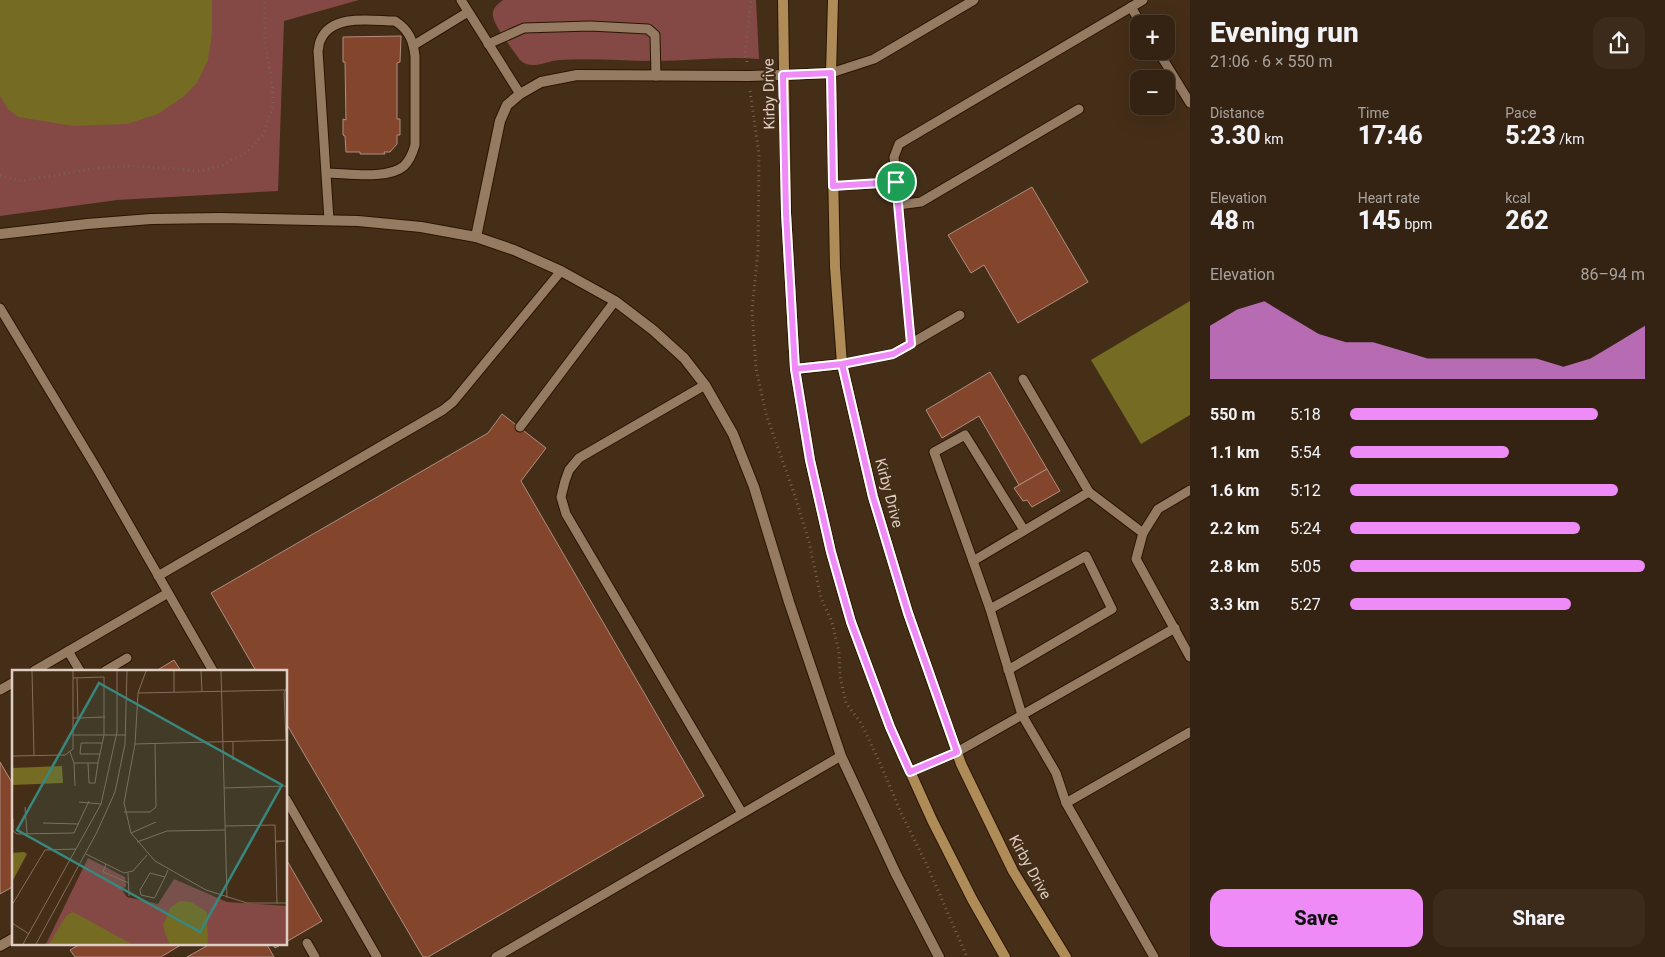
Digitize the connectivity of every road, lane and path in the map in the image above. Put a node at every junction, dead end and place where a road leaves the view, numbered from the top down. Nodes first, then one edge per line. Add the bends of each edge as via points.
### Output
1 (266, 0) edge
2 (461, 0) edge
3 (783, 0) edge
4 (833, 0) edge
5 (974, 0) edge
6 (1143, 0) edge
7 (1131, 7) junction
8 (468, 12) junction
9 (1136, 15) edge
10 (488, 44) junction
11 (414, 45) junction
12 (1164, 60) edge
13 (831, 73) junction
14 (783, 75) junction
15 (656, 76) junction
16 (520, 94) junction
17 (1190, 103) edge
18 (1079, 109) dead end
19 (326, 172) junction
20 (0, 176) edge
21 (896, 182) junction
22 (833, 186) junction
23 (898, 206) junction
24 (329, 220) junction
25 (0, 234) edge
26 (476, 237) junction
27 (561, 271) junction
28 (615, 301) junction
29 (0, 308) edge
30 (960, 315) dead end
31 (911, 344) junction
32 (842, 364) junction
33 (795, 369) junction
34 (1023, 379) dead end
35 (705, 385) junction
36 (520, 427) dead end
37 (1190, 490) edge
38 (1089, 492) junction
39 (1024, 530) junction
40 (1143, 533) junction
41 (973, 561) junction
42 (158, 576) junction
43 (168, 593) junction
44 (990, 609) junction
45 (1175, 628) junction
46 (68, 651) junction
47 (1190, 657) edge
48 (127, 658) dead end
49 (36, 670) edge
50 (79, 670) edge
51 (106, 670) edge
52 (211, 670) edge
53 (1008, 670) junction
54 (12, 683) edge
55 (0, 690) edge
56 (1022, 716) junction
57 (1190, 732) edge
58 (957, 752) junction
59 (841, 756) junction
60 (910, 772) junction
61 (288, 802) edge
62 (1066, 803) junction
63 (742, 813) junction
64 (12, 939) edge
65 (307, 943) dead end
66 (0, 946) edge
67 (315, 957) edge
68 (377, 957) edge
69 (496, 957) edge
70 (939, 957) edge
71 (1005, 957) edge
72 (1066, 957) edge
73 (1154, 957) edge

1 - 20 path via 265,42 273,105 263,136 247,152 223,165 200,172 135,166 97,168 21,181
2 - 8 lane
3 - 14 main road, Kirby Drive
4 - 13 main road, Kirby Drive
5 - 13 lane via 874,59
6 - 7 lane
7 - 9 lane
7 - 21 lane via 898,144 894,156
8 - 10 lane
8 - 11 lane
10 - 15 lane via 524,28 590,26 648,29 655,35
10 - 16 lane
11 - 19 lane via 415,145 405,165 385,174
11 - 19 lane via 409,33 395,21 338,23 320,39 318,51
12 - 17 lane
13 - 14 main road
13 - 22 main road, Kirby Drive
14 - 15 street
14 - 33 main road, Kirby Drive via 786,213
15 - 16 street via 577,75 540,82
16 - 26 street via 507,105 500,121
18 - 23 lane via 921,202
19 - 24 lane
21 - 22 lane
21 - 23 lane
22 - 32 main road, Kirby Drive via 834,267
23 - 31 lane
24 - 25 street via 151,219
24 - 26 street via 421,227
26 - 27 street
27 - 28 street
27 - 42 lane via 444,410
28 - 35 street via 684,358
28 - 36 lane
29 - 42 lane
30 - 31 lane
31 - 32 lane via 893,354
32 - 33 main road
32 - 58 main road, Kirby Drive via 873,497 897,578
33 - 60 main road, Kirby Drive via 810,460 848,613
34 - 38 lane
35 - 59 street via 733,434 754,488
35 - 63 lane via 579,458 569,470 561,497 566,514
37 - 40 lane via 1158,509
38 - 39 lane
38 - 40 lane
39 - 41 lane
39 - 41 lane via 965,435 934,452
40 - 45 lane via 1136,559
41 - 44 lane
42 - 43 lane
43 - 46 lane
43 - 52 lane
44 - 53 lane
44 - 53 lane via 1086,556 1112,609
45 - 47 lane
45 - 56 lane
46 - 49 lane
46 - 50 lane
48 - 51 lane
53 - 56 lane
54 - 55 lane
56 - 58 lane
56 - 62 lane via 1056,773
57 - 62 lane
58 - 60 lane
58 - 72 main road, Kirby Drive via 1013,871
59 - 63 lane
59 - 70 street
60 - 71 main road, Kirby Drive via 972,899
61 - 68 lane
62 - 73 lane
63 - 69 lane
64 - 66 street
65 - 67 lane

